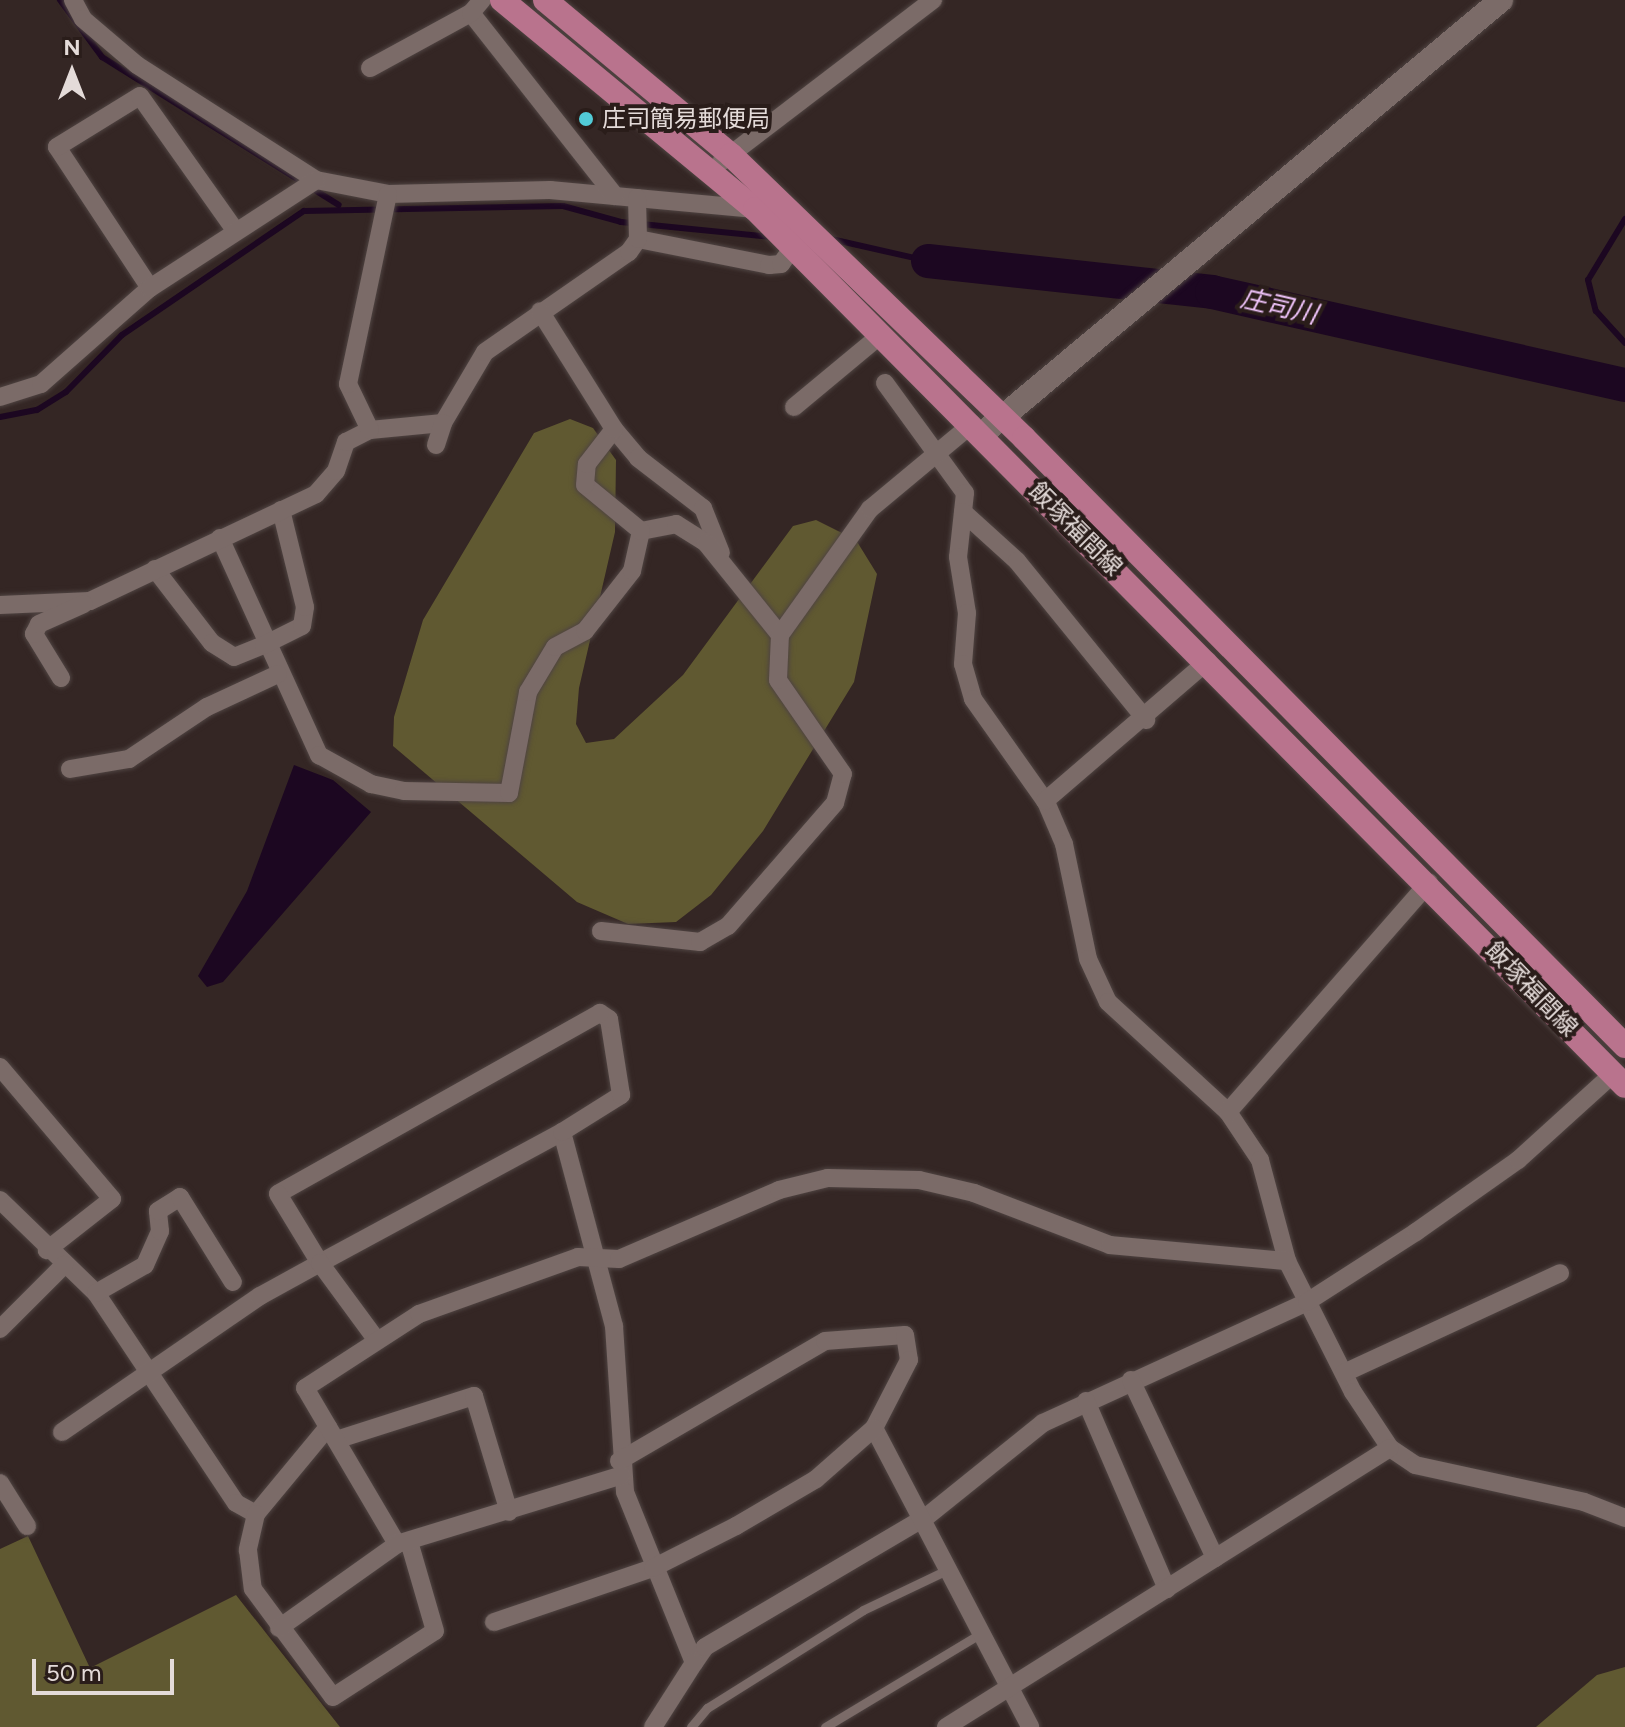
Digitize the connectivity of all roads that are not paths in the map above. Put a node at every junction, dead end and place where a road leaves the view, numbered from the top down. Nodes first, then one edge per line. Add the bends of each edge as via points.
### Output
1 (73, 0) edge
2 (502, 0) edge
3 (545, 0) edge
4 (933, 0) edge
5 (1501, 0) edge
6 (477, 7) edge
7 (370, 68) dead end
8 (722, 162) junction
9 (316, 180) junction
10 (388, 194) junction
11 (615, 196) junction
12 (637, 198) junction
13 (755, 209) junction
14 (234, 229) junction
15 (638, 239) junction
16 (793, 247) junction
17 (150, 288) junction
18 (540, 311) junction
19 (882, 334) junction
20 (885, 383) dead end
21 (0, 397) edge
22 (794, 407) dead end
23 (1002, 417) junction
24 (443, 423) junction
25 (614, 429) junction
26 (977, 429) junction
27 (370, 430) junction
28 (436, 445) dead end
29 (936, 450) junction
30 (281, 510) junction
31 (963, 512) junction
32 (641, 531) junction
33 (220, 538) junction
34 (725, 562) junction
35 (155, 569) junction
36 (90, 601) junction
37 (0, 605) edge
38 (780, 635) junction
39 (264, 645) junction
40 (1208, 661) junction
41 (278, 674) junction
42 (61, 678) dead end
43 (1146, 720) junction
44 (70, 769) dead end
45 (1045, 801) junction
46 (1429, 882) junction
47 (601, 931) dead end
48 (1625, 1046) edge
49 (0, 1067) edge
50 (1619, 1080) edge
51 (1228, 1112) junction
52 (562, 1132) junction
53 (0, 1200) edge
54 (47, 1250) junction
55 (598, 1260) junction
56 (1287, 1261) junction
57 (320, 1263) junction
58 (64, 1265) junction
59 (1560, 1273) dead end
60 (233, 1282) dead end
61 (96, 1293) junction
62 (1307, 1302) junction
63 (0, 1329) edge
64 (375, 1338) junction
65 (149, 1370) junction
66 (1344, 1373) junction
67 (1131, 1380) junction
68 (1086, 1401) junction
69 (874, 1428) junction
70 (62, 1432) dead end
71 (332, 1433) junction
72 (1390, 1448) junction
73 (620, 1468) junction
74 (0, 1483) edge
75 (509, 1512) junction
76 (256, 1514) junction
77 (926, 1517) junction
78 (1625, 1518) edge
79 (27, 1526) dead end
80 (404, 1544) junction
81 (1215, 1558) junction
82 (653, 1568) junction
83 (952, 1568) junction
84 (1167, 1589) junction
85 (494, 1622) dead end
86 (279, 1628) junction
87 (983, 1632) junction
88 (694, 1663) junction
89 (1011, 1688) junction
90 (653, 1727) edge
91 (691, 1727) edge
92 (825, 1727) edge
93 (946, 1727) edge
94 (1030, 1727) edge

1 - 9 street via 83,19 137,65
2 - 8 main road, 飯塚福間線
3 - 8 main road, 飯塚福間線
4 - 8 street
5 - 23 street via 1167,272
6 - 7 street
6 - 11 street
8 - 13 main road, 飯塚福間線
8 - 23 main road, 飯塚福間線
9 - 10 street
9 - 14 street
10 - 11 street
10 - 27 street via 348,384
11 - 12 street
12 - 13 street
12 - 15 street
13 - 16 main road, 飯塚福間線
14 - 17 street
14 - 17 street via 140,96 57,147
15 - 16 street via 769,265 781,264
15 - 18 street
16 - 19 main road, 飯塚福間線
17 - 21 street via 41,384
18 - 24 street via 485,352
18 - 25 street
19 - 22 street
19 - 26 main road, 飯塚福間線
20 - 29 street
23 - 26 street
23 - 48 main road, 飯塚福間線
24 - 27 street
24 - 28 street
25 - 32 street via 587,464 585,485
25 - 34 street via 638,458 703,508
26 - 29 street
26 - 40 main road, 飯塚福間線
27 - 30 street via 346,442 336,471 316,494
29 - 31 street via 965,493
29 - 38 street via 870,509
30 - 33 street
30 - 39 street via 305,607 302,626
31 - 43 street via 1017,561
31 - 45 street via 958,557 967,613 963,664 973,699
32 - 34 street via 676,524
32 - 41 street via 632,571 585,631 555,647 528,692 509,793 371,784 311,745
33 - 35 street
33 - 39 street
34 - 38 street
35 - 36 street
35 - 39 street via 212,643 234,657
36 - 37 street
36 - 42 street via 39,624 34,634
38 - 47 street via 778,680 843,774 835,803 728,926 700,942
39 - 41 street
40 - 43 street
40 - 46 main road, 飯塚福間線
41 - 44 street via 207,707 129,759
43 - 45 street
45 - 51 street via 1064,844 1088,959 1108,1002
46 - 50 main road, 飯塚福間線
46 - 51 street
49 - 54 street via 112,1199
50 - 62 street via 1518,1160
51 - 56 street via 1260,1160
52 - 55 street
52 - 57 street
52 - 57 street via 621,1095 609,1019 600,1013 278,1194
53 - 54 street
54 - 58 street
55 - 56 street via 619,1259 779,1190 873,1178 974,1193 1110,1245
55 - 64 street via 578,1257 419,1314
55 - 73 street via 614,1326
56 - 62 street
57 - 64 street
57 - 65 street
58 - 61 street
58 - 63 street
59 - 66 street
60 - 61 street via 180,1197 158,1211 160,1231 145,1265
61 - 65 street
62 - 66 street
62 - 67 street
64 - 71 street via 305,1388
65 - 70 street
65 - 76 street via 236,1503
66 - 72 street
67 - 68 street
67 - 81 street
68 - 77 street via 1043,1423
68 - 84 street
69 - 73 street via 909,1360 905,1335 891,1331 825,1341
69 - 77 street
69 - 82 street via 816,1479
71 - 75 street via 474,1396
71 - 76 street
71 - 80 street
72 - 78 street via 1436,1473 1584,1502
72 - 81 street
73 - 75 street
73 - 82 street
74 - 79 street
75 - 80 street
76 - 86 street via 251,1580
77 - 83 street
77 - 88 street via 705,1647
80 - 86 street
80 - 86 street via 435,1631 361,1681 333,1697
81 - 84 street
82 - 85 street
82 - 88 street
83 - 87 street
83 - 91 lane via 863,1610 707,1708
84 - 89 street
87 - 89 street
87 - 92 lane
88 - 90 street
89 - 93 street
89 - 94 street

